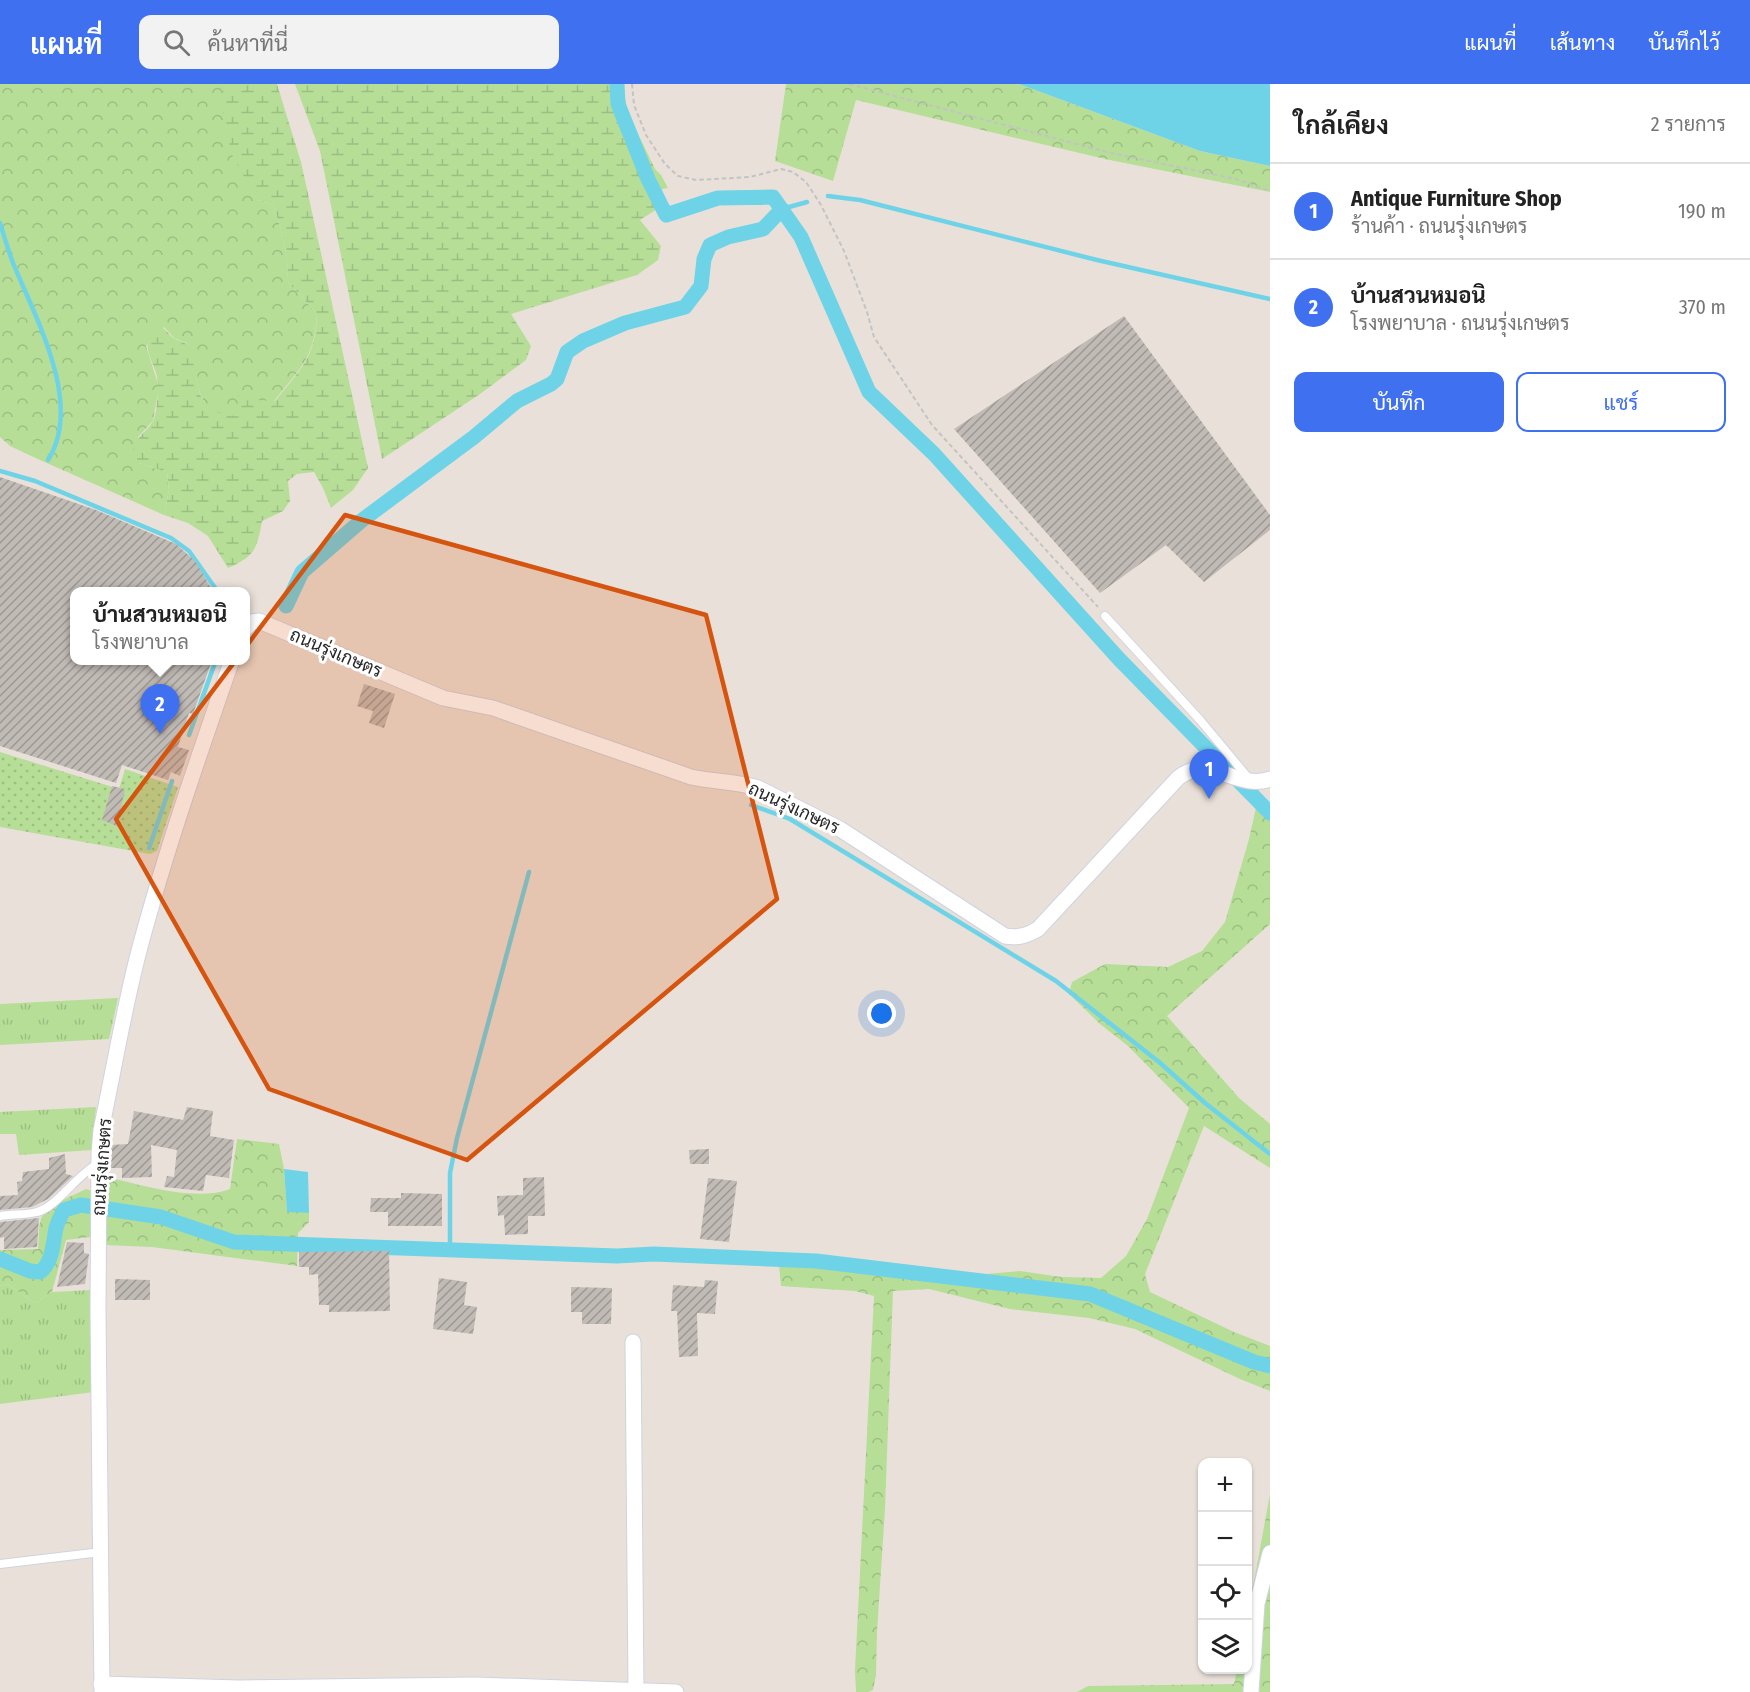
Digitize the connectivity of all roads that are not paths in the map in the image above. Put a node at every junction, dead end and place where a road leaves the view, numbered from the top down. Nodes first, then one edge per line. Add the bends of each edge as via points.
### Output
1 (1106, 616) road end
2 (250, 624) edge
3 (230, 665) edge
4 (1270, 779) edge
5 (1251, 781) junction
6 (99, 1163) junction
7 (0, 1216) edge
8 (633, 1342) dead end
9 (101, 1552) junction
10 (1270, 1553) edge
11 (0, 1564) edge
12 (101, 1688) edge
13 (311, 1690) edge
14 (636, 1690) junction
15 (676, 1692) edge
16 (1251, 1692) edge

1 - 5 lane
2 - 5 street, ถนนรุ่งเกษตร via 259,621 443,698 494,708 691,777 758,788 840,829 1005,936 1018,938 1038,928 1186,771 1199,768
3 - 6 street, ถนนรุ่งเกษตร via 139,951 102,1130
4 - 5 street, ถนนรุ่งเกษตร
6 - 7 lane via 88,1168 39,1212
6 - 9 street, ถนนรุ่งเกษตร
8 - 14 street
9 - 11 lane
9 - 12 street, ถนนรุ่งเกษตร
10 - 16 street via 1257,1604
12 - 13 street
13 - 14 street via 476,1685
14 - 15 street

